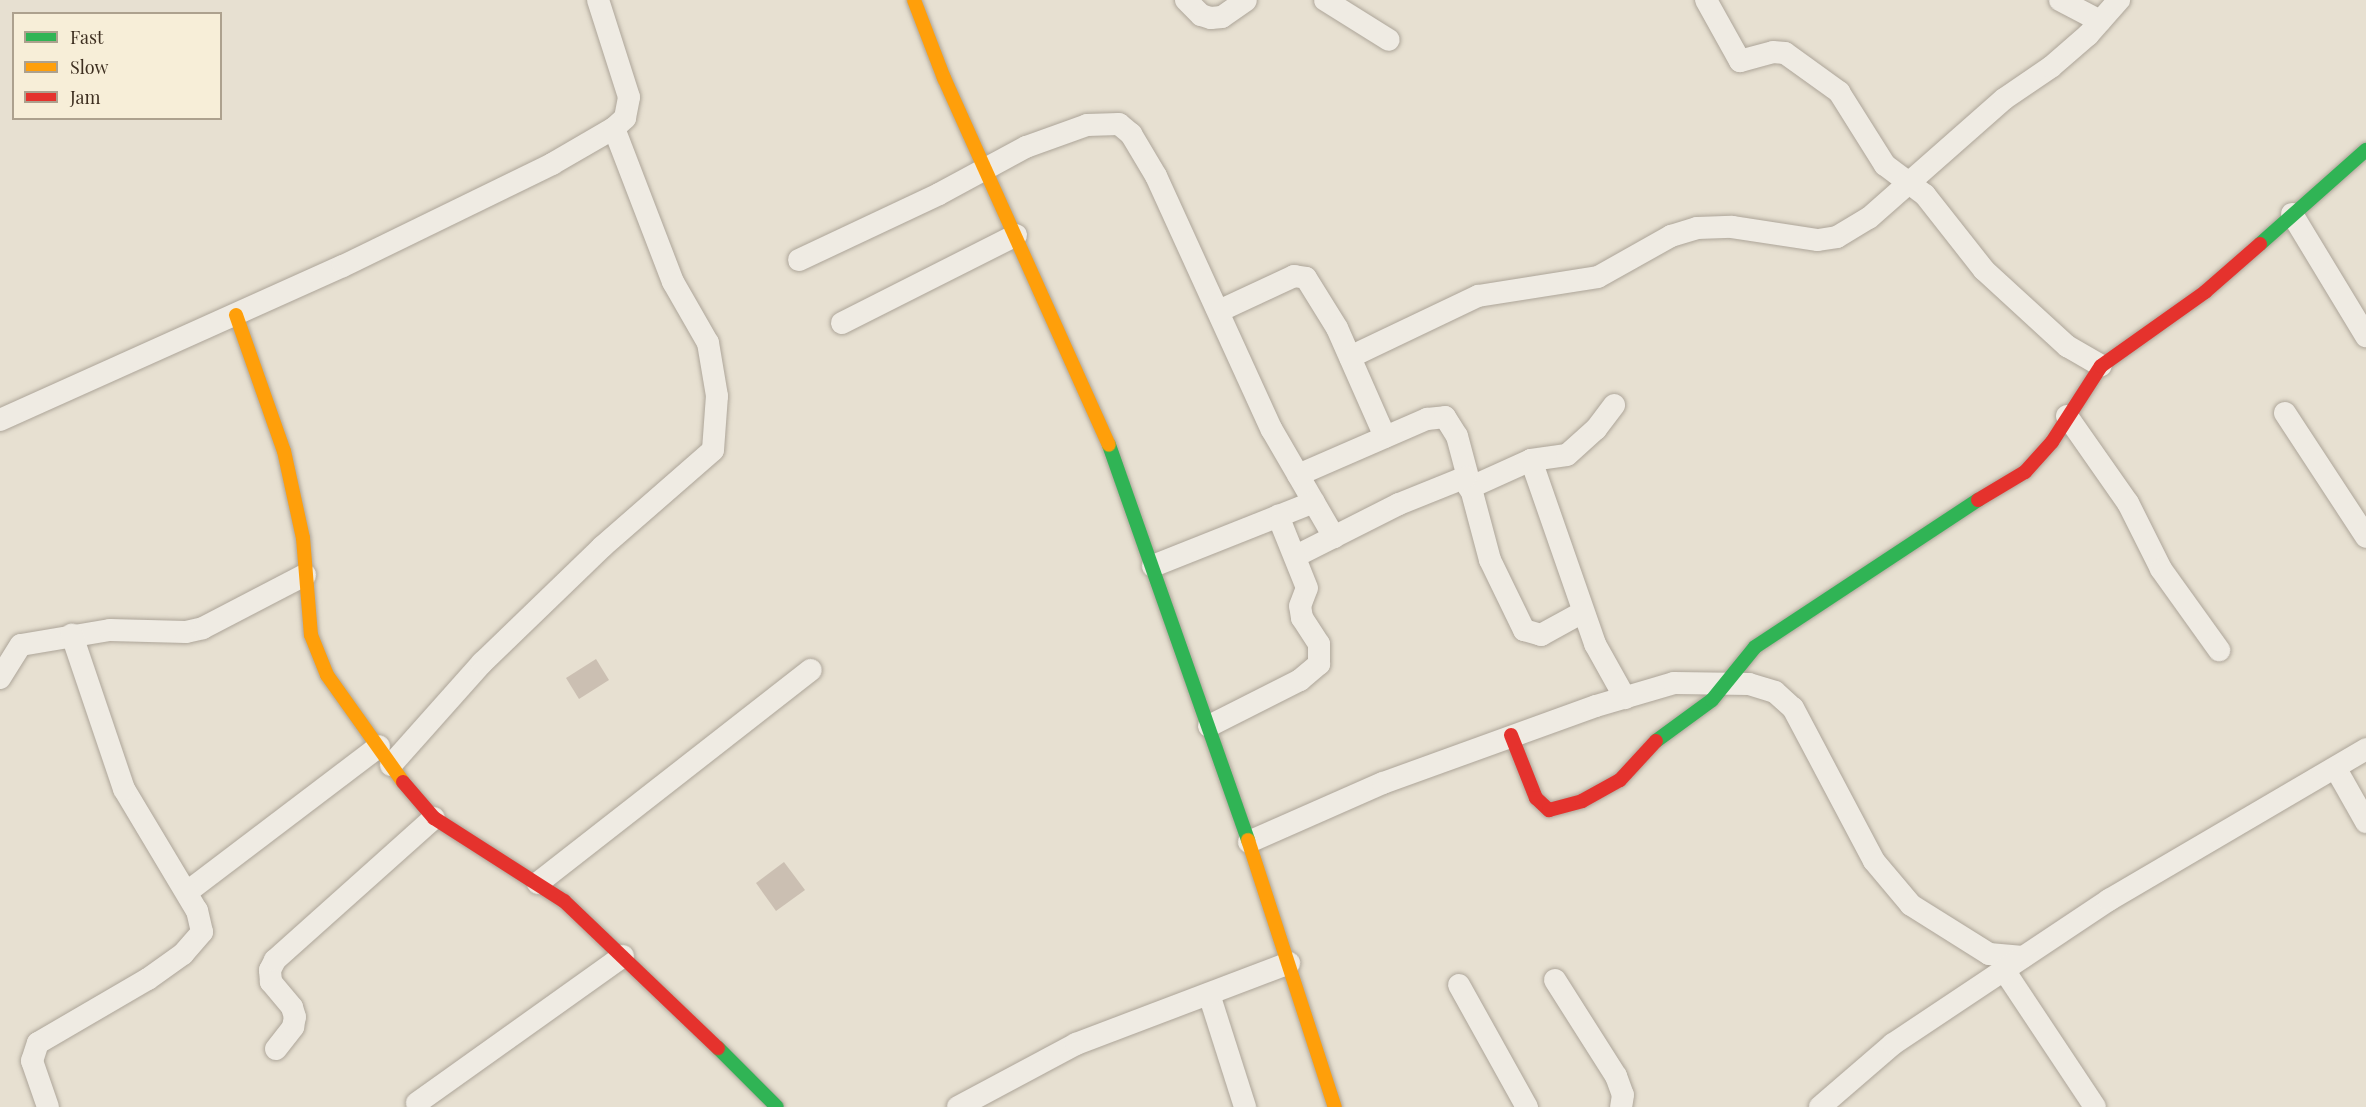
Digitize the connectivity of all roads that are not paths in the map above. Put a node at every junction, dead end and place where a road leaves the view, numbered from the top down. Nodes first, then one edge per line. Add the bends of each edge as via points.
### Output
1 (598, 0) edge
2 (914, 0) edge
3 (1186, 0) edge
4 (1246, 0) edge
5 (1325, 0) edge
6 (1706, 0) edge
7 (2060, 0) edge
8 (2119, 0) edge
9 (2100, 21) junction
10 (1389, 40) dead end
11 (614, 128) junction
12 (2366, 150) edge
13 (984, 166) junction
14 (1912, 183) junction
15 (2292, 214) junction
16 (1016, 235) junction
17 (799, 260) dead end
18 (2359, 308) edge
19 (1219, 311) junction
20 (236, 315) junction
21 (842, 323) dead end
22 (2366, 336) edge
23 (1350, 357) junction
24 (2101, 366) junction
25 (1614, 405) dead end
26 (2285, 413) dead end
27 (2067, 417) junction
28 (0, 420) edge
29 (1385, 437) junction
30 (1531, 460) junction
31 (1298, 475) junction
32 (1468, 482) junction
33 (1314, 502) junction
34 (1278, 516) junction
35 (1334, 537) junction
36 (2366, 537) edge
37 (1296, 556) junction
38 (1153, 566) junction
39 (305, 575) junction
40 (1583, 612) junction
41 (72, 635) junction
42 (2219, 650) dead end
43 (812, 670) dead end
44 (0, 678) edge
45 (1727, 682) junction
46 (1625, 698) junction
47 (1209, 726) junction
48 (1511, 735) junction
49 (2366, 749) edge
50 (385, 755) junction
51 (2336, 769) junction
52 (434, 818) junction
53 (2366, 822) edge
54 (1249, 842) junction
55 (538, 883) junction
56 (187, 892) junction
57 (623, 956) junction
58 (2023, 957) junction
59 (1289, 963) junction
60 (2004, 970) junction
61 (1555, 980) dead end
62 (1459, 985) dead end
63 (1209, 994) junction
64 (276, 1049) dead end
65 (417, 1103) dead end
66 (48, 1107) edge
67 (777, 1107) edge
68 (958, 1107) edge
69 (1245, 1107) edge
70 (1335, 1107) edge
71 (1527, 1107) edge
72 (1621, 1107) edge
73 (1820, 1107) edge
74 (2095, 1107) edge

1 - 11 street via 629,97 630,109
2 - 13 street
3 - 4 street via 1210,18 1222,17
5 - 10 street
6 - 14 street via 1740,61 1773,52 1785,53 1807,68 1839,92 1886,165
7 - 9 street
8 - 9 street
9 - 14 street via 2051,67 1986,114
11 - 20 street via 552,164
11 - 50 street via 673,282 708,343 717,396 713,450 602,547
12 - 15 street
13 - 16 street
13 - 17 street via 939,194
13 - 19 street via 1087,124 1119,124 1131,134 1147,159
14 - 23 street via 1869,218 1837,237 1818,240 1732,227 1697,228 1671,236 1598,277 1478,296
14 - 24 street via 1984,270 2067,346
15 - 18 street
15 - 24 street via 2205,292
16 - 21 street
16 - 38 street via 1077,367
18 - 22 street
19 - 23 street via 1294,276 1306,278 1327,308
19 - 31 street via 1269,423
20 - 28 street
20 - 39 street via 284,451 303,538
23 - 29 street
24 - 27 street
25 - 30 street via 1596,429 1567,455
26 - 36 street
27 - 42 street via 2128,503 2161,569
27 - 45 street via 2044,454 2025,472 1950,516 1766,638 1744,656
29 - 31 street
29 - 32 street via 1427,419 1445,417 1457,436
30 - 32 street
30 - 40 street
31 - 33 street
32 - 35 street via 1416,496
32 - 40 street via 1490,560 1524,630 1541,635
33 - 34 street
33 - 35 street
34 - 37 street
34 - 38 street
35 - 37 street
37 - 47 street via 1307,588 1300,606 1302,618 1319,644 1318,664 1300,680
38 - 47 street
39 - 41 street via 203,628 186,632 110,630
39 - 50 street via 316,650 333,684
40 - 46 street via 1599,654
41 - 44 street via 21,645
41 - 56 street via 124,789
43 - 55 street
45 - 46 street via 1674,683
45 - 48 street via 1685,723 1646,748 1620,780 1557,809 1549,810 1536,798
45 - 58 street via 1765,687 1793,708 1874,861 1911,905 1989,954
46 - 48 street
47 - 54 street
48 - 54 street via 1383,783
49 - 51 street
50 - 52 street
50 - 56 street
51 - 53 street
51 - 58 street via 2208,838
52 - 55 street
52 - 64 street via 275,960 270,970 271,982 292,1007 295,1017 293,1027
54 - 59 street
55 - 57 street via 564,901
56 - 66 street via 202,921 197,940 148,979 62,1028 32,1052
57 - 65 street
57 - 67 street
58 - 60 street
59 - 63 street
59 - 70 street
60 - 73 street via 1864,1065
60 - 74 street
61 - 72 street via 1616,1077 1623,1095
62 - 71 street
63 - 68 street via 1076,1044
63 - 69 street

